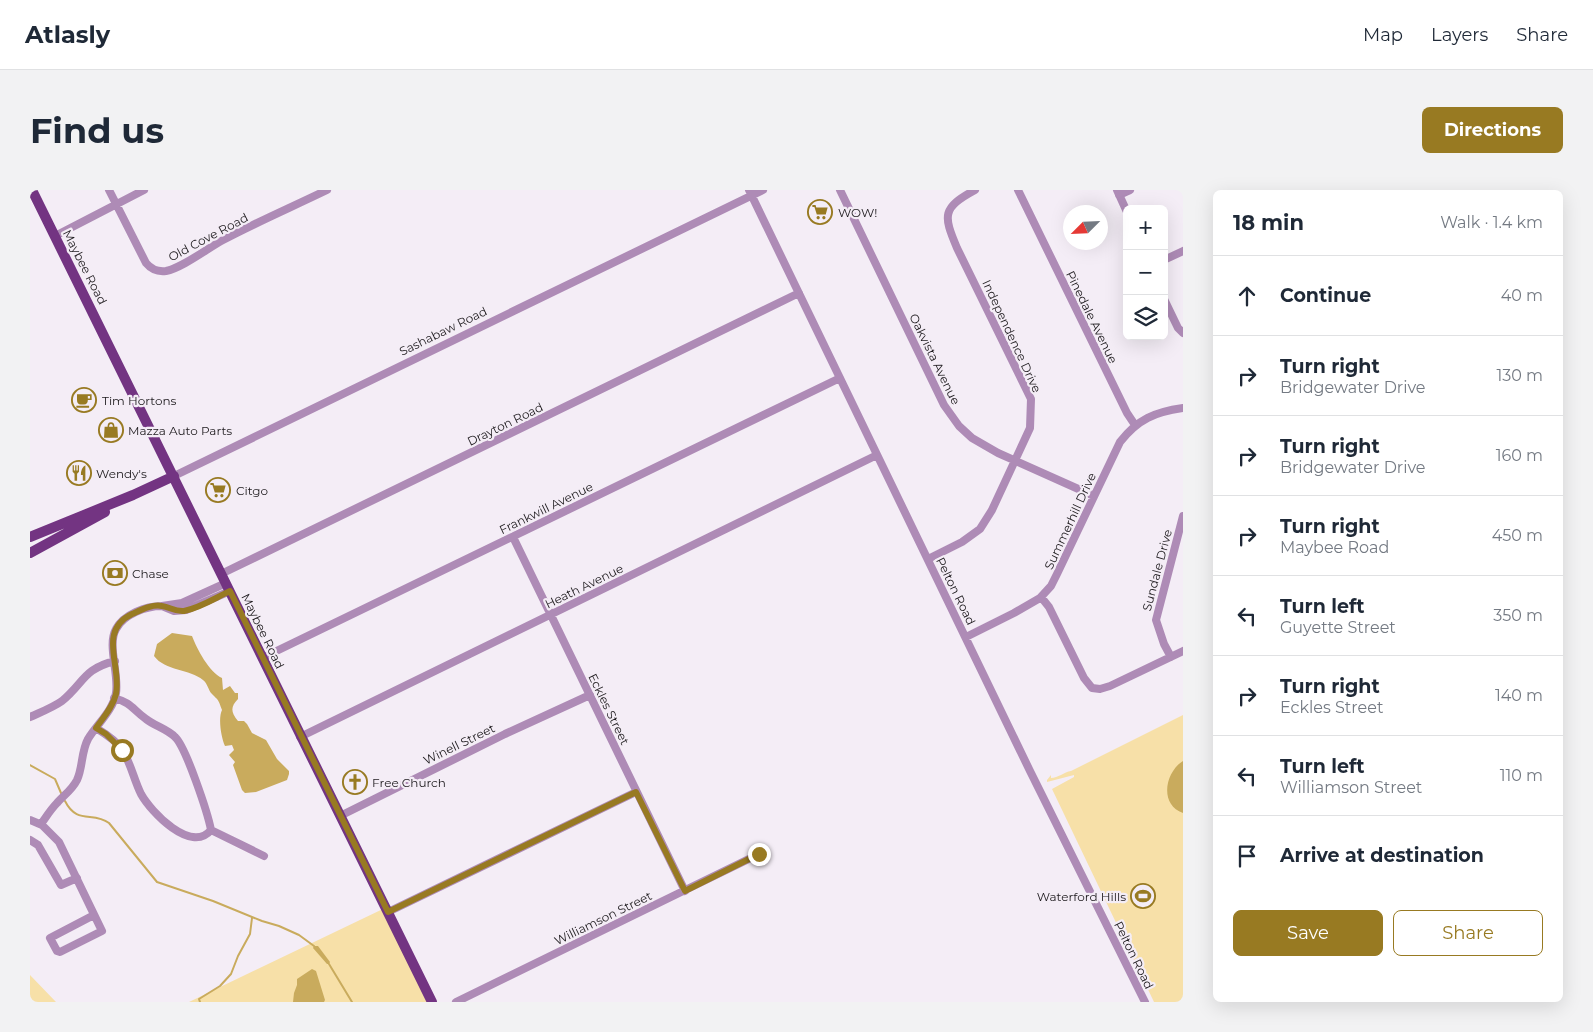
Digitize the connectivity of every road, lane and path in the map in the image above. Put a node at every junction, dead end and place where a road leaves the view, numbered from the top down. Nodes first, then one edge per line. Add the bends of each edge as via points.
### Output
1 (32, 190) edge
2 (109, 190) edge
3 (144, 190) edge
4 (327, 190) edge
5 (763, 190) edge
6 (840, 190) edge
7 (975, 190) edge
8 (1018, 190) edge
9 (1130, 190) edge
10 (750, 193) edge
11 (1118, 193) edge
12 (117, 205) junction
13 (1124, 205) edge
14 (55, 236) junction
15 (1183, 251) edge
16 (1168, 258) edge
17 (798, 293) junction
18 (1168, 306) edge
19 (1183, 332) edge
20 (840, 378) junction
21 (1183, 408) edge
22 (1135, 425) junction
23 (877, 455) junction
24 (1015, 460) junction
25 (174, 476) junction
26 (134, 495) junction
27 (1094, 496) junction
28 (1183, 516) edge
29 (32, 537) edge
30 (513, 537) junction
31 (31, 553) edge
32 (928, 559) junction
33 (226, 583) junction
34 (1041, 597) junction
35 (551, 614) junction
36 (966, 637) junction
37 (1183, 651) edge
38 (1171, 657) junction
39 (262, 658) junction
40 (115, 661) junction
41 (590, 695) junction
42 (114, 698) junction
43 (30, 717) edge
44 (96, 728) junction
45 (300, 737) junction
46 (636, 792) junction
47 (340, 816) junction
48 (30, 820) edge
49 (40, 824) junction
50 (211, 830) junction
51 (30, 840) edge
52 (759, 854) dead end
53 (264, 856) dead end
54 (77, 878) junction
55 (685, 891) junction
56 (388, 912) junction
57 (94, 915) junction
58 (432, 1002) edge
59 (456, 1002) edge
60 (1145, 1002) edge

1 - 14 main road, Maybee Road
2 - 12 street, Old Cove Road
3 - 12 street
4 - 12 street, Old Cove Road via 167,271 154,270 146,263
5 - 10 street, Sashabaw Road
6 - 24 street, Oakvista Avenue via 951,416 972,438
7 - 24 street, Independence Drive via 954,202 947,222 1030,399 1030,428
8 - 22 street, Pinedale Avenue
9 - 11 street
10 - 17 street, Pelton Road
10 - 25 street, Sashabaw Road
11 - 13 street
12 - 14 street
14 - 25 main road, Maybee Road
15 - 16 street
17 - 20 street, Pelton Road
17 - 33 street, Drayton Road
18 - 19 street
20 - 23 street, Pelton Road
20 - 30 street, Frankwill Avenue
21 - 22 street, Summerhill Drive via 1156,414
22 - 27 street, Summerhill Drive via 1120,442
23 - 32 street, Pelton Road
23 - 35 street, Heath Avenue
24 - 27 street, Oakvista Avenue
24 - 32 street, Independence Drive via 980,529
25 - 26 main road, Sashabaw Road
25 - 33 main road, Maybee Road
26 - 29 main road, Sashabaw Road
26 - 31 main road, Sashabaw Road
27 - 34 street, Summerhill Drive via 1051,586
28 - 38 street, Sundale Drive via 1156,620
29 - 31 main road via 40,542
30 - 35 street, Eckles Street
30 - 39 street, Frankwill Avenue
32 - 36 street, Pelton Road
33 - 39 main road, Maybee Road
33 - 40 street, Drayton Road via 191,604 153,606 130,615 115,630 112,648
34 - 36 street, Summerhill Drive
34 - 38 street via 1092,688 1110,686
35 - 41 street, Eckles Street
35 - 45 street, Heath Avenue
36 - 60 street, Pelton Road
37 - 38 street
39 - 45 main road, Maybee Road
40 - 42 street, Drayton Road
40 - 43 street via 90,671 61,701
41 - 46 street, Eckles Street
41 - 47 street, Winell Street
42 - 44 street
42 - 50 street via 128,702 146,720 179,741
44 - 49 street via 83,752 78,780
44 - 50 street via 122,750 148,805 161,817 193,838 202,837
45 - 47 main road, Maybee Road
46 - 55 street, Eckles Street
46 - 56 street
47 - 56 main road, Maybee Road
48 - 49 street
49 - 54 street via 59,842
50 - 53 street
51 - 54 street via 38,845 61,885
52 - 55 street, Williamson Street
54 - 57 street
55 - 59 street, Williamson Street
56 - 58 main road, Maybee Road
57 - 57 street via 102,930 60,952 56,951 50,938

